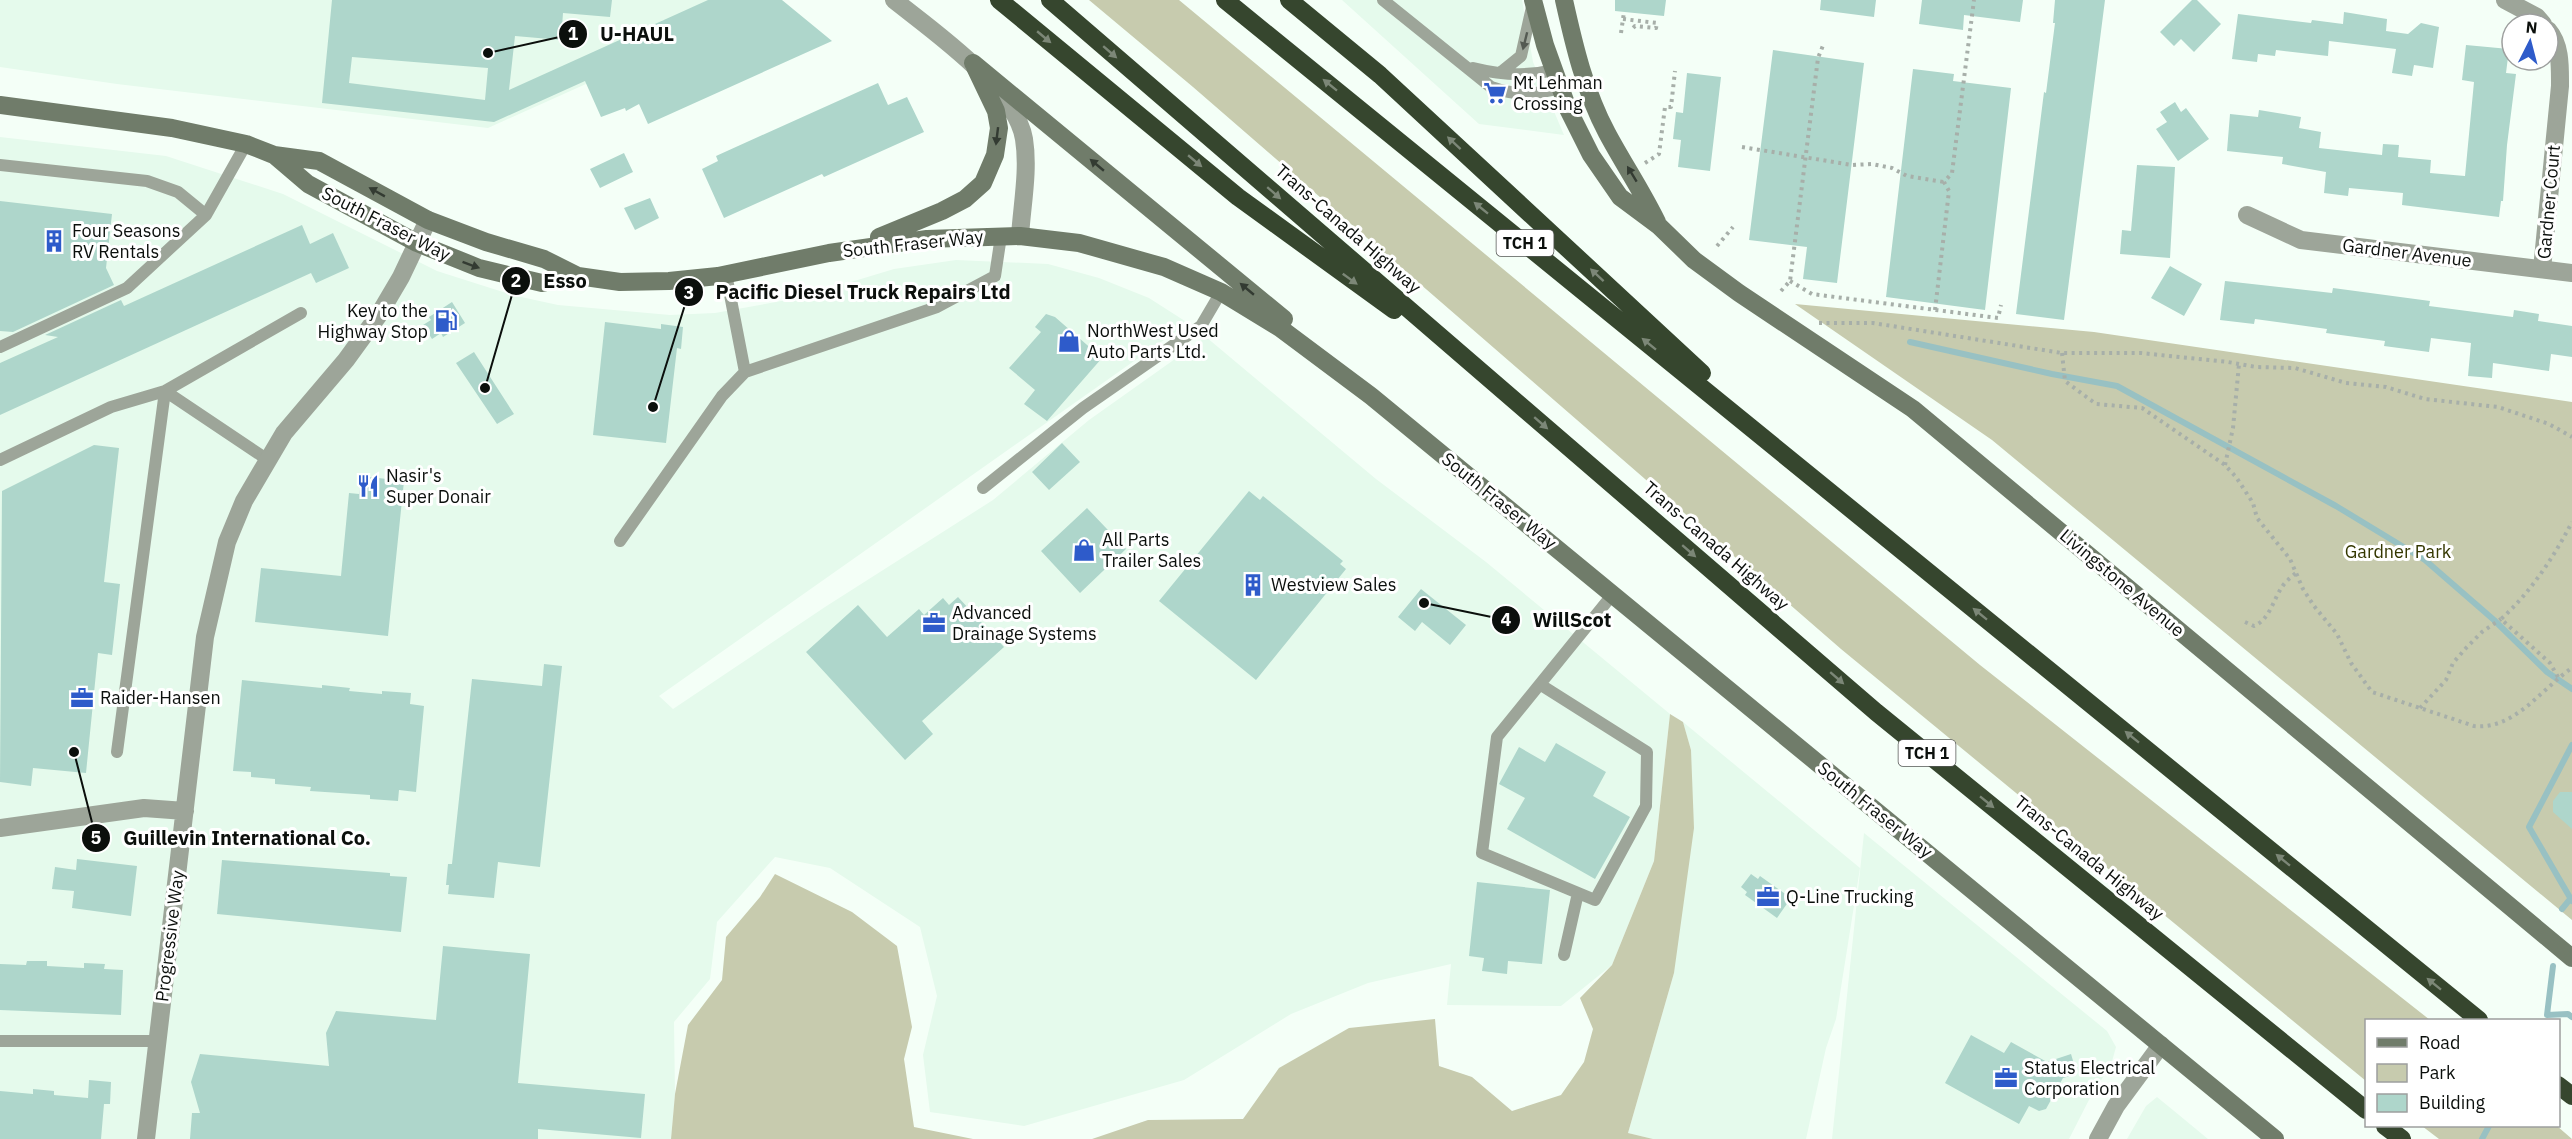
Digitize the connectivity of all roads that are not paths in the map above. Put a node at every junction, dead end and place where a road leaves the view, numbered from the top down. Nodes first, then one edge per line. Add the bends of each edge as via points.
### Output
1 (894, 0) edge
2 (999, 0) edge
3 (1050, 0) edge
4 (1225, 0) edge
5 (1289, 0) edge
6 (1383, 0) edge
7 (1533, 0) edge
8 (1564, 0) edge
9 (2505, 0) edge
10 (2528, 12) edge
11 (973, 63) junction
12 (1469, 68) junction
13 (1553, 70) junction
14 (1582, 70) junction
15 (2560, 72) edge
16 (1500, 73) junction
17 (1560, 88) junction
18 (0, 105) edge
19 (246, 144) junction
20 (274, 155) junction
21 (0, 165) edge
22 (206, 215) junction
23 (2247, 215) dead end
24 (428, 220) junction
25 (1659, 226) junction
26 (1001, 236) junction
27 (1020, 236) junction
28 (417, 243) junction
29 (829, 253) junction
30 (2542, 269) junction
31 (2572, 273) edge
32 (726, 274) junction
33 (578, 276) junction
34 (1221, 292) junction
35 (301, 313) dead end
36 (0, 347) edge
37 (745, 372) junction
38 (1497, 385) junction
39 (165, 391) junction
40 (1371, 396) junction
41 (0, 460) edge
42 (268, 460) junction
43 (1825, 486) junction
44 (983, 488) dead end
45 (620, 541) dead end
46 (1613, 594) junction
47 (1541, 685) junction
48 (117, 752) dead end
49 (185, 811) junction
50 (0, 828) edge
51 (1578, 893) junction
52 (1564, 955) dead end
53 (2572, 958) edge
54 (2478, 1019) edge
55 (0, 1041) edge
56 (158, 1041) junction
57 (2161, 1045) junction
58 (2560, 1086) edge
59 (2572, 1096) edge
60 (2365, 1108) edge
61 (2387, 1127) edge
62 (146, 1139) edge
63 (2098, 1139) edge
64 (2275, 1139) edge
65 (2402, 1139) edge

1 - 11 street
2 -> 38 highway via 1238,197
3 -> 38 highway, Trans-Canada Highway / TCH 1
43 -> 4 highway, TCH 1
43 -> 5 highway via 1380,75
6 - 12 lane
7 - 13 street, Livingstone Avenue
7 -> 16 lane via 1521,56
8 - 14 street, Livingstone Avenue
9 - 10 street
11 - 27 street via 1014,112 1024,138 1026,164
11 -> 29 street via 996,111 999,128 995,155 983,183 965,199 917,223
40 -> 11 street via 1302,334
12 - 16 lane
12 - 17 lane via 1491,87 1509,93 1537,94
13 - 14 street
13 - 16 lane via 1532,76
13 - 17 street, Livingstone Avenue
14 - 17 street
25 -> 14 street, Livingstone Avenue via 1606,132
15 - 30 street, Gardner Court
17 - 25 street, Livingstone Avenue via 1591,155 1620,197
18 - 19 street, South Fraser Way via 172,128
19 - 20 street, South Fraser Way
19 - 22 lane
24 -> 20 street, South Fraser Way via 319,161
20 - 28 street, South Fraser Way via 308,184
21 - 22 lane via 147,181 178,192
22 - 36 lane via 127,288
23 - 30 street, Gardner Avenue via 2301,240
24 - 28 street, Progressive Way
24 - 33 street, South Fraser Way via 544,259
25 - 53 street, Livingstone Avenue via 1694,260 1913,409
26 - 27 street, South Fraser Way
26 - 29 street, South Fraser Way via 927,238
26 - 37 lane via 995,276 937,307
27 - 34 street, South Fraser Way via 1107,249 1164,267
28 -> 33 street, South Fraser Way via 479,268 542,283
28 - 42 street, Progressive Way via 378,316 284,433
29 - 32 street, South Fraser Way
30 - 31 street, Gardner Avenue
32 - 33 street, South Fraser Way via 620,282
32 - 37 lane
34 - 40 street, South Fraser Way via 1280,328
34 - 44 lane via 1201,326 1083,408
35 - 39 lane
37 - 45 lane via 722,396
38 -> 60 highway, Trans-Canada Highway / TCH 1 via 1876,712
39 - 41 lane via 111,407
39 - 42 lane
39 - 48 lane
40 - 46 street, South Fraser Way
42 - 49 street, Progressive Way via 244,501 227,542 216,585 205,637
54 -> 43 highway, TCH 1
46 - 47 lane
46 - 57 street, South Fraser Way
47 - 51 lane via 1497,737 1482,853
47 - 51 lane via 1647,752 1646,806 1595,900
49 - 50 street via 144,808
49 - 56 street, Progressive Way
51 - 52 lane
55 - 56 lane
56 - 62 street, Progressive Way
57 - 63 street via 2116,1106
57 - 64 street, South Fraser Way
58 - 59 highway
61 - 65 highway

